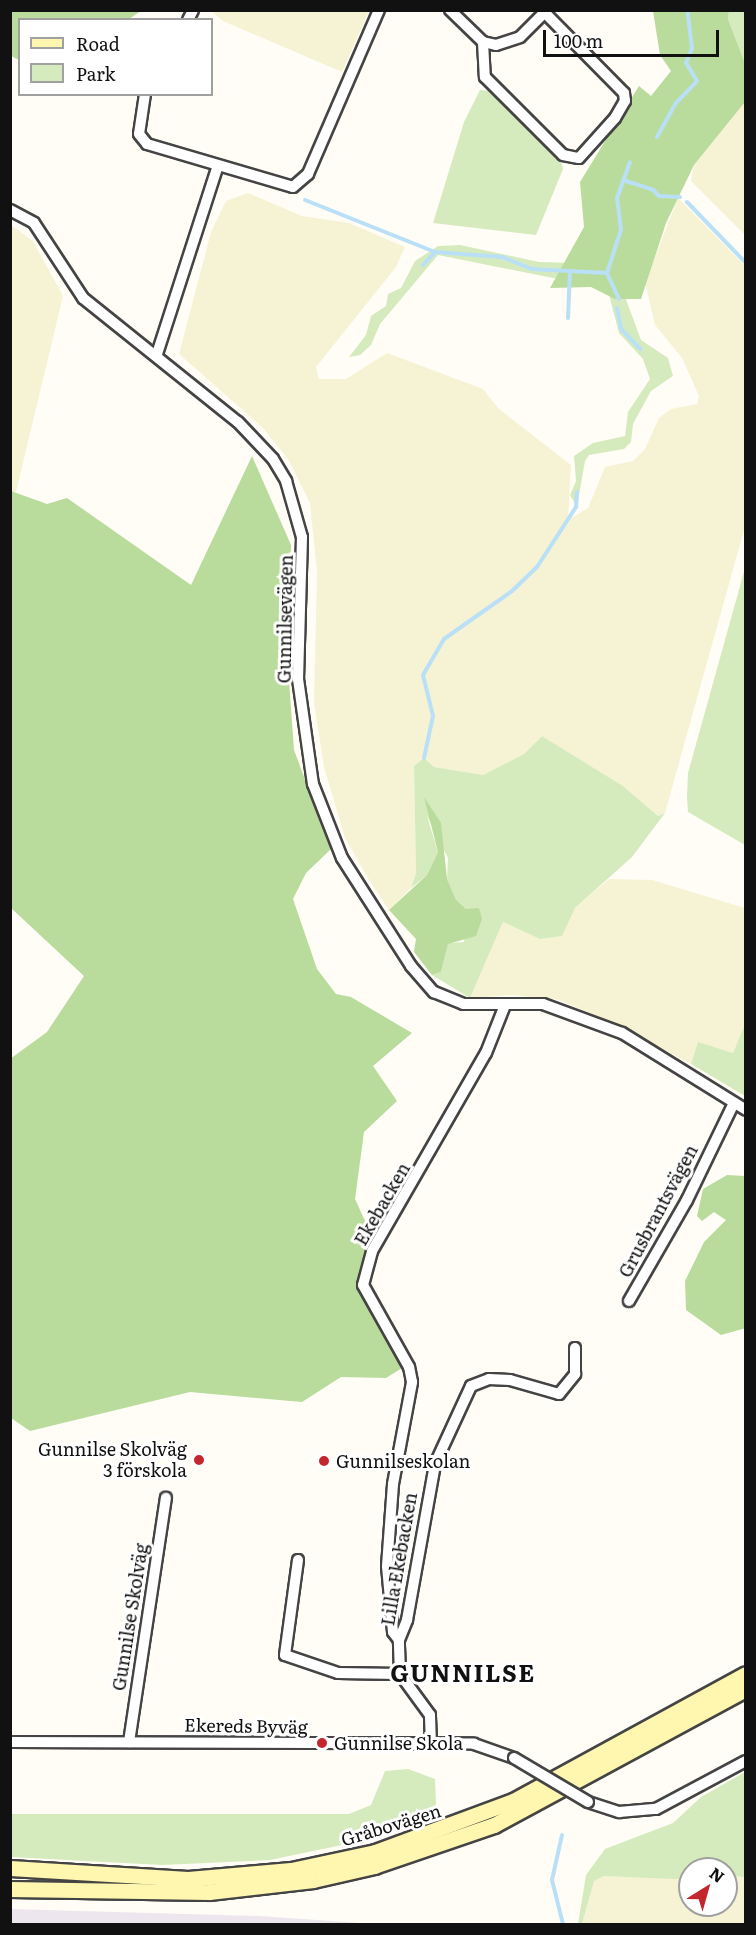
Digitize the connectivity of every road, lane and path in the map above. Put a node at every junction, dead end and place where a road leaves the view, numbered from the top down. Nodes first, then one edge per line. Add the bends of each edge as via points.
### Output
1 (379, 10) edge
2 (450, 10) edge
3 (546, 12) edge
4 (483, 42) junction
5 (145, 96) edge
6 (217, 168) junction
7 (10, 210) edge
8 (157, 354) junction
9 (505, 1005) junction
10 (733, 1105) junction
11 (746, 1110) edge
12 (628, 1300) dead end
13 (575, 1348) dead end
14 (402, 1425) joint
15 (166, 1498) dead end
16 (298, 1560) dead end
17 (399, 1640) junction
18 (400, 1674) junction
19 (746, 1674) edge
20 (746, 1689) edge
21 (10, 1742) edge
22 (129, 1742) junction
23 (431, 1745) junction
24 (746, 1761) edge
25 (10, 1868) edge
26 (10, 1889) edge

1 - 6 street via 303,180 293,187
2 - 4 street
3 - 4 street via 514,41
3 - 4 street via 624,93 625,101 615,118 579,158 564,155 485,77
5 - 6 street via 141,140
6 - 8 street
7 - 8 street, Gunnilsevägen via 34,223 82,298
8 - 9 street, Gunnilsevägen via 251,434 273,459 295,503 302,537 298,679 313,784 342,858 424,983 463,1004
9 - 10 street, Gunnilsevägen via 543,1004 622,1033
9 - 14 street, Ekebacken via 486,1053 388,1220 365,1272 363,1286 409,1367 411,1403
10 - 11 street, Gunnilsevägen
10 - 12 street, Grusbrantsvägen via 687,1200
13 - 17 street, Lilla Ekebacken via 575,1374 559,1394 489,1379 466,1390 428,1489 408,1620
14 - 17 street, Lilla Ekebacken via 387,1566 393,1632
15 - 22 street, Gunnilse Skolväg
16 - 18 street via 285,1655 338,1673
17 - 18 street, Lilla Ekebacken
18 - 23 street via 430,1714
19 - 25 main road, Gråbovägen via 513,1801 375,1852 281,1871 188,1879
20 - 26 main road, Gråbovägen via 494,1825 374,1866 314,1880 208,1892
21 - 22 street, Ekereds Byväg
22 - 23 street, Ekereds Byväg
23 - 24 street, Ekereds Byväg, bridge via 481,1745 514,1758 588,1802 619,1812 656,1809

